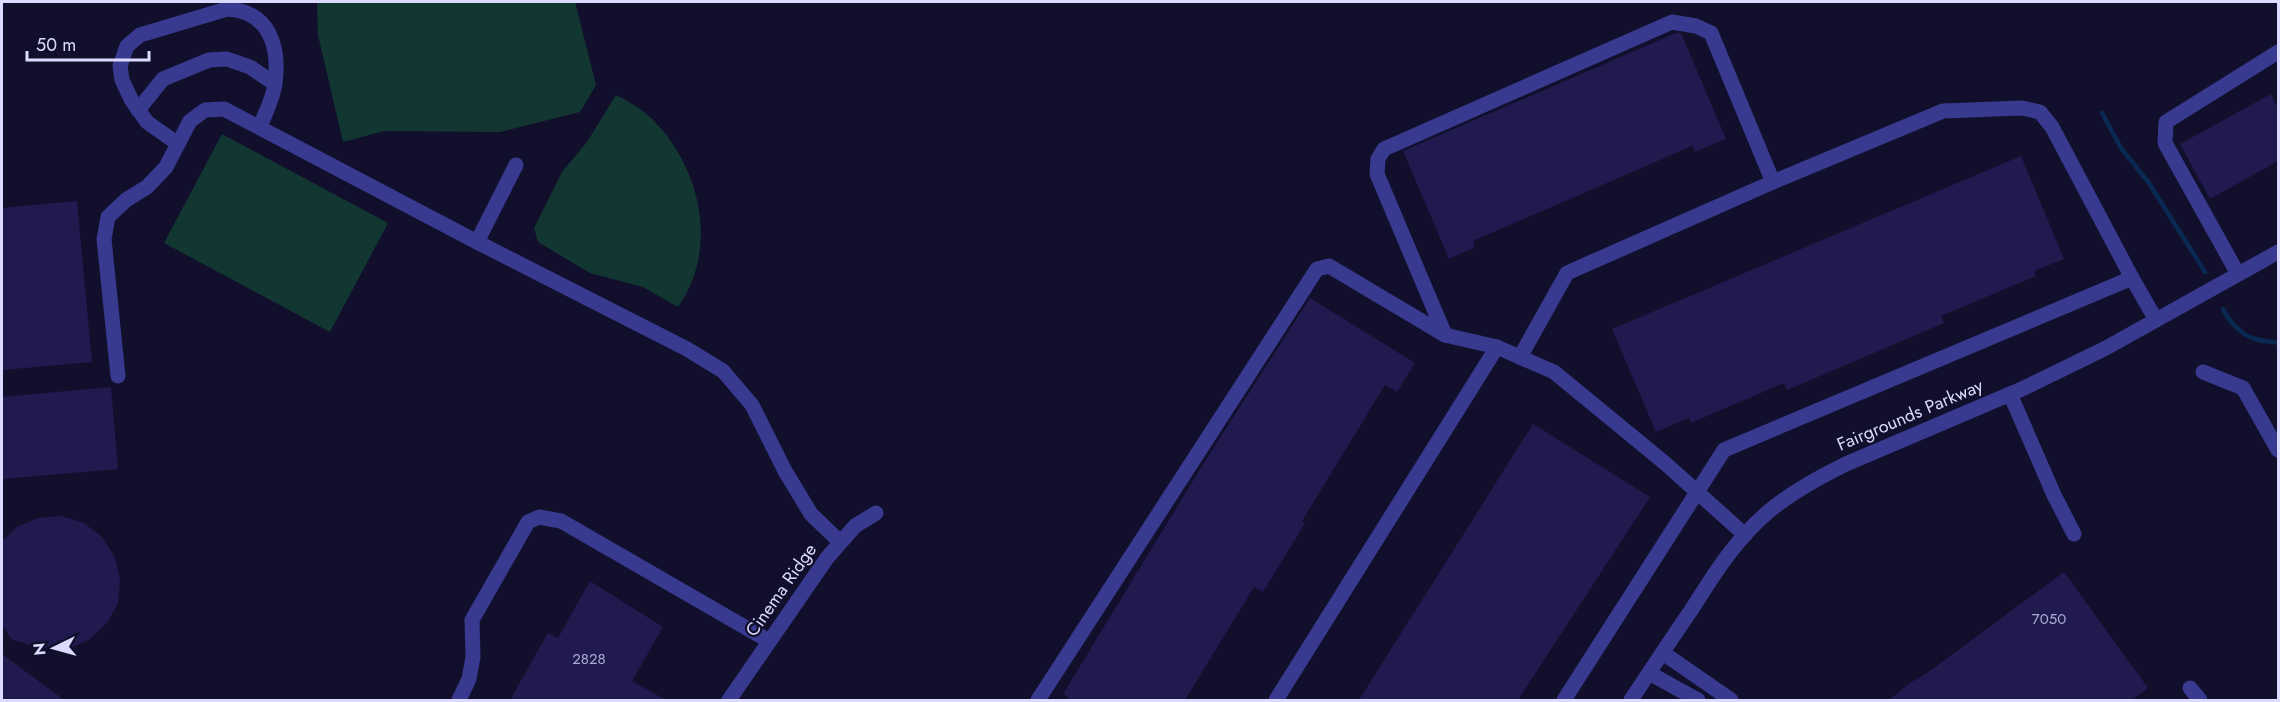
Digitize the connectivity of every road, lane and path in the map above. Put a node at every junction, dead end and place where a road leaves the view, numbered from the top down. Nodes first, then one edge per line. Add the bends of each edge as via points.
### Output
1 (2278, 52) edge
2 (275, 84) junction
3 (138, 110) junction
4 (260, 127) junction
5 (178, 144) junction
6 (516, 165) dead end
7 (1773, 182) junction
8 (477, 242) junction
9 (2278, 252) edge
10 (2238, 274) junction
11 (2132, 278) junction
12 (2156, 320) junction
13 (1446, 335) junction
14 (1497, 347) junction
15 (1520, 357) junction
16 (2203, 372) dead end
17 (118, 376) dead end
18 (2010, 394) junction
19 (2278, 450) edge
20 (1699, 492) junction
21 (876, 513) dead end
22 (2074, 534) dead end
23 (1745, 535) junction
24 (840, 542) junction
25 (769, 641) junction
26 (1663, 653) junction
27 (1649, 673) junction
28 (2190, 688) dead end
29 (459, 700) edge
30 (729, 700) edge
31 (1038, 700) edge
32 (1276, 700) edge
33 (1564, 700) edge
34 (1631, 700) edge
35 (1698, 700) edge
36 (1731, 700) edge
37 (2200, 700) edge

1 - 10 street via 2166,122 2164,143
2 - 3 street via 250,67 227,59 209,60 163,79
2 - 3 street via 276,58 271,34 241,10 227,9 140,35 127,46 120,66 122,81
2 - 4 street
3 - 5 street via 147,122
4 - 5 street via 224,109 205,110 190,121
4 - 8 street
5 - 17 street via 166,167 108,218 104,239
6 - 8 street
7 - 11 street via 1943,111 2022,108 2040,112 2052,127
7 - 13 street via 1711,33 1672,22 1384,150 1378,159 1377,174
7 - 15 street via 1567,273
8 - 24 street via 723,371 752,405 811,514
9 - 10 street, Fairgrounds Parkway
10 - 12 street, Fairgrounds Parkway
11 - 12 street
11 - 20 street via 1724,450
12 - 18 street, Fairgrounds Parkway
13 - 14 street
13 - 31 street via 1329,266 1317,269
14 - 15 street
14 - 32 street
15 - 20 street via 1554,372
16 - 19 street via 2243,388
18 - 22 street
18 - 23 street, Fairgrounds Parkway via 1818,477 1783,500
20 - 23 street
20 - 33 street
21 - 24 street, Cinema Ridge via 855,526
23 - 26 street, Fairgrounds Parkway
24 - 25 street, Cinema Ridge
25 - 29 street via 561,521 539,517 528,522 476,612 469,679
25 - 30 street, Cinema Ridge
26 - 27 street, Fairgrounds Parkway
26 - 36 street
27 - 34 street, Fairgrounds Parkway
27 - 35 street
28 - 37 street

